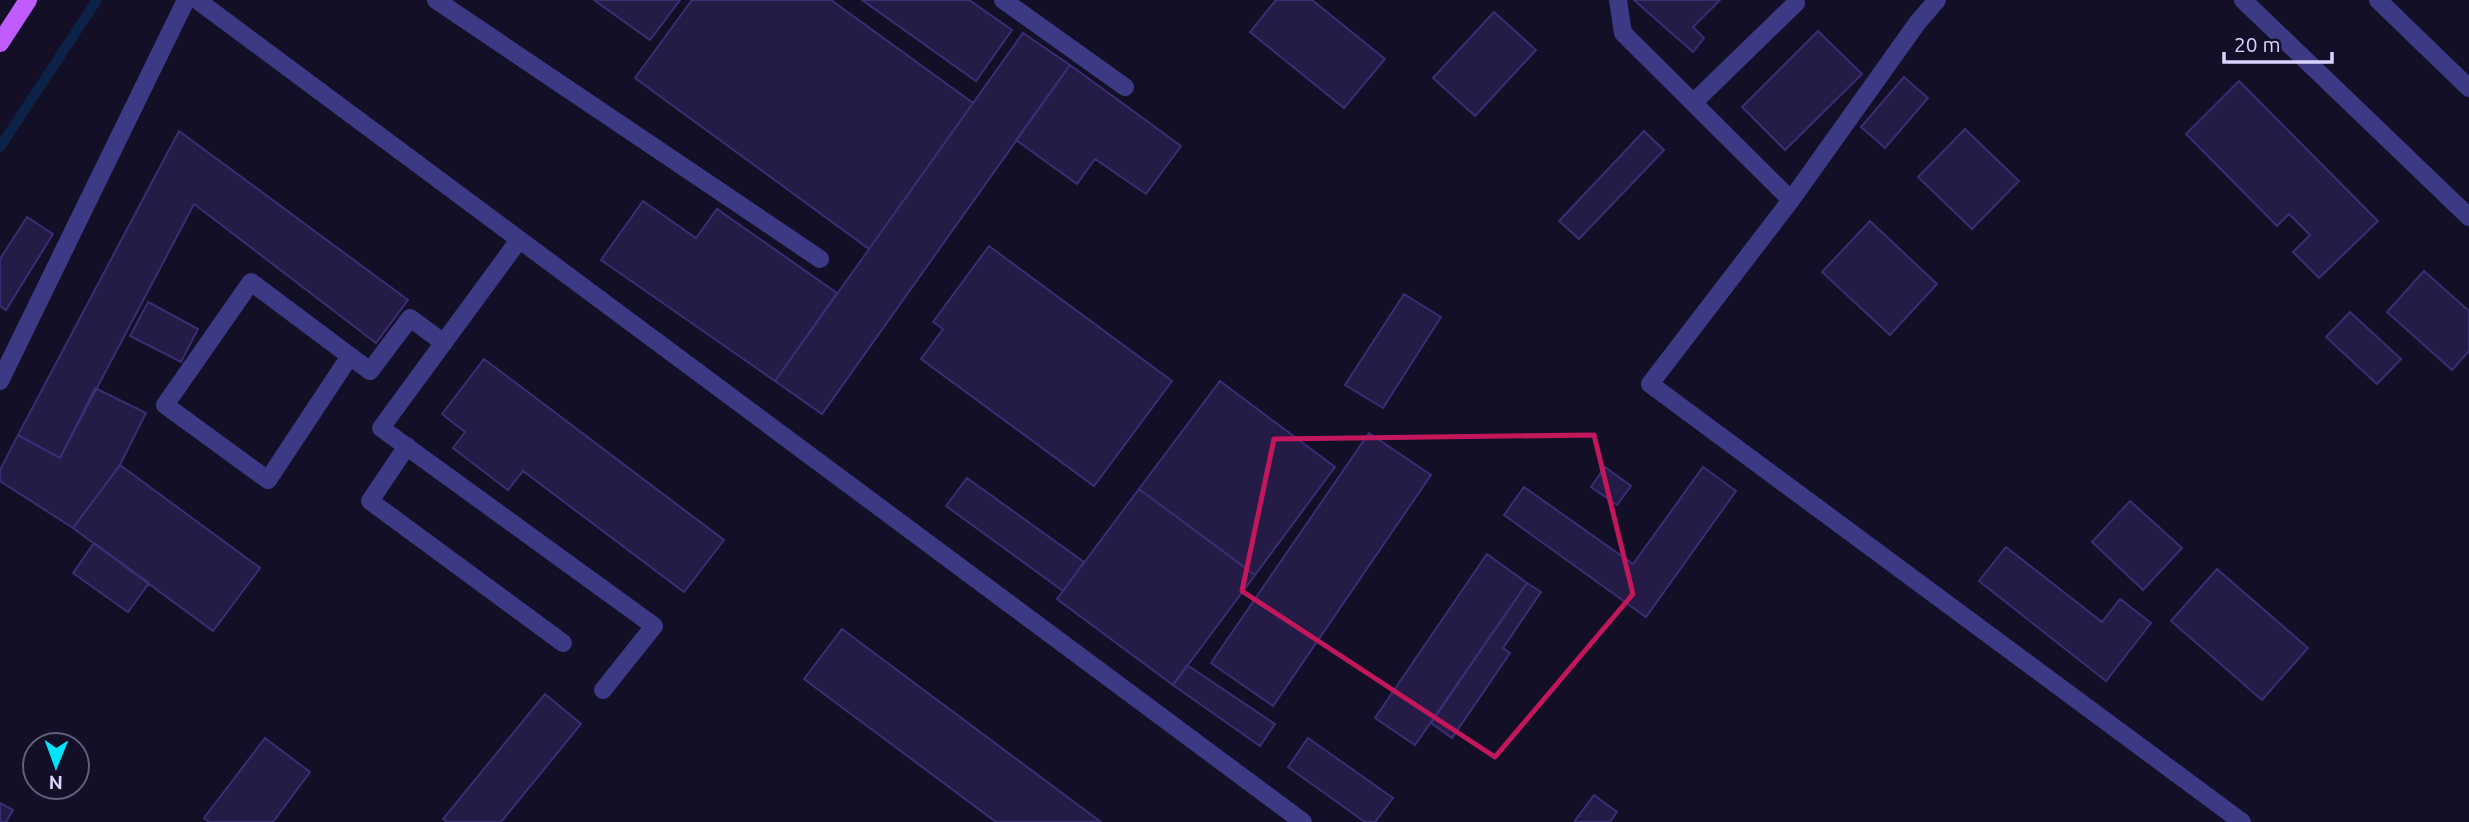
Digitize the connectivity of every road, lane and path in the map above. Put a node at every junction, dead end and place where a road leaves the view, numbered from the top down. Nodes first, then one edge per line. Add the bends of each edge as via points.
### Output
1 (28, 0) edge
2 (187, 0) edge
3 (197, 0) edge
4 (436, 0) edge
5 (1003, 0) edge
6 (1618, 0) edge
7 (1937, 0) edge
8 (2243, 0) edge
9 (2378, 0) edge
10 (1796, 3) dead end
11 (0, 43) edge
12 (1125, 87) dead end
13 (2469, 88) edge
14 (1693, 103) junction
15 (1791, 200) junction
16 (2469, 217) edge
17 (519, 240) junction
18 (820, 259) dead end
19 (444, 343) junction
20 (350, 356) junction
21 (0, 380) edge
22 (407, 446) junction
23 (563, 643) dead end
24 (603, 690) dead end
25 (1303, 822) edge
26 (2242, 822) edge

1 - 11 main road
2 - 21 street
3 - 17 street
4 - 18 street
5 - 12 street
6 - 14 street via 1623,33
7 - 15 street
8 - 16 street
9 - 13 street
10 - 14 street
14 - 15 street
15 - 26 street via 1650,384
17 - 19 street
17 - 25 street
19 - 20 street via 410,318 370,371
19 - 22 street via 382,428
20 - 20 street via 251,282 165,405 268,480
22 - 23 street via 370,500
22 - 24 street via 654,626

